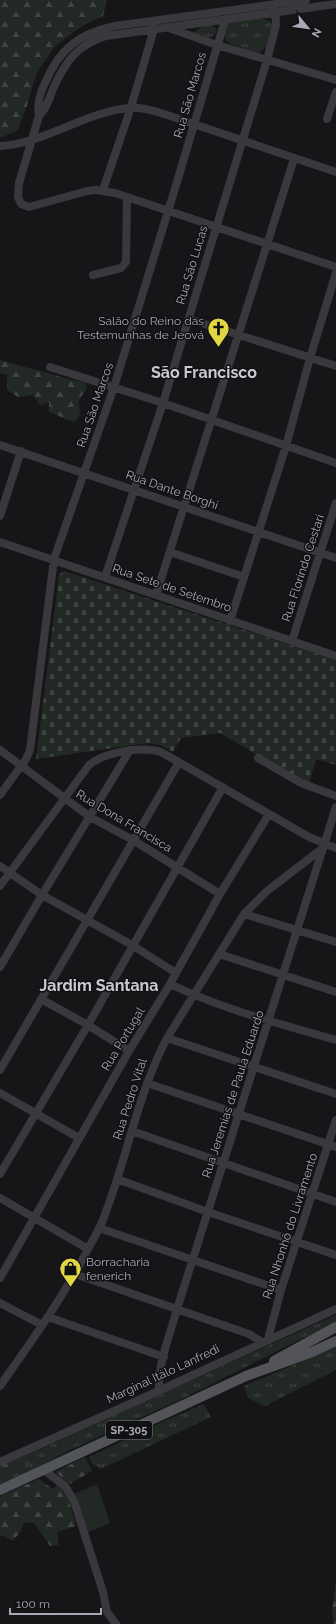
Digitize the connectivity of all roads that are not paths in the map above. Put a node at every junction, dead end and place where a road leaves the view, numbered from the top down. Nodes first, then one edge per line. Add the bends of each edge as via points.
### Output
1 (306, 0) edge
2 (275, 4) junction
3 (336, 4) edge
4 (276, 13) junction
5 (225, 20) junction
6 (154, 21) junction
7 (166, 28) junction
8 (154, 29) junction
9 (217, 44) junction
10 (267, 60) junction
11 (336, 80) edge
12 (336, 92) edge
13 (131, 108) junction
14 (38, 116) junction
15 (327, 119) dead end
16 (195, 125) junction
17 (33, 139) junction
18 (242, 142) junction
19 (0, 146) edge
20 (294, 159) junction
21 (336, 172) edge
22 (103, 190) junction
23 (127, 197) junction
24 (168, 212) junction
25 (216, 228) junction
26 (267, 244) junction
27 (336, 267) edge
28 (336, 273) edge
29 (93, 275) dead end
30 (189, 319) junction
31 (239, 336) junction
32 (310, 358) junction
33 (336, 366) edge
34 (50, 367) dead end
35 (114, 387) junction
36 (162, 403) junction
37 (212, 420) junction
38 (0, 445) edge
39 (286, 446) junction
40 (20, 451) junction
41 (336, 463) edge
42 (84, 473) junction
43 (134, 490) junction
44 (336, 503) edge
45 (183, 507) junction
46 (0, 516) edge
47 (259, 533) junction
48 (0, 542) edge
49 (170, 552) junction
50 (321, 552) junction
51 (336, 558) edge
52 (54, 559) junction
53 (105, 577) junction
54 (244, 578) junction
55 (156, 595) junction
56 (230, 621) junction
57 (292, 641) junction
58 (336, 656) edge
59 (0, 750) edge
60 (130, 750) junction
61 (258, 758) dead end
62 (180, 762) junction
63 (21, 766) junction
64 (223, 787) junction
65 (0, 795) edge
66 (336, 796) edge
67 (65, 799) junction
68 (336, 806) edge
69 (269, 814) junction
70 (90, 817) junction
71 (133, 840) junction
72 (324, 846) junction
73 (336, 848) edge
74 (0, 866) edge
75 (178, 867) junction
76 (10, 873) junction
77 (0, 886) edge
78 (220, 894) junction
79 (42, 895) junction
80 (244, 914) junction
81 (87, 920) junction
82 (297, 931) junction
83 (336, 942) edge
84 (132, 946) junction
85 (219, 954) junction
86 (0, 967) edge
87 (176, 973) junction
88 (283, 974) junction
89 (170, 984) junction
90 (336, 992) edge
91 (194, 995) junction
92 (41, 999) junction
93 (269, 1020) junction
94 (88, 1025) junction
95 (167, 1038) junction
96 (336, 1040) edge
97 (129, 1051) junction
98 (254, 1066) junction
99 (0, 1070) edge
100 (146, 1083) junction
101 (0, 1093) edge
102 (336, 1094) edge
103 (36, 1114) junction
104 (239, 1114) junction
105 (336, 1120) edge
106 (132, 1131) junction
107 (79, 1138) junction
108 (332, 1146) edge
109 (224, 1163) junction
110 (0, 1174) edge
111 (118, 1179) junction
112 (313, 1195) junction
113 (0, 1198) edge
114 (336, 1202) edge
115 (208, 1212) junction
116 (34, 1218) junction
117 (99, 1228) junction
118 (298, 1242) junction
119 (88, 1248) junction
120 (336, 1255) edge
121 (193, 1260) junction
122 (75, 1274) junction
123 (0, 1278) edge
124 (281, 1290) junction
125 (0, 1303) edge
126 (177, 1309) junction
127 (336, 1309) edge
128 (48, 1318) junction
129 (42, 1326) junction
130 (336, 1327) edge
131 (265, 1341) junction
132 (336, 1341) edge
133 (164, 1357) junction
134 (246, 1376) junction
135 (0, 1386) edge
136 (159, 1390) junction
137 (0, 1462) edge
138 (44, 1470) junction
139 (0, 1490) edge
140 (116, 1624) edge

1 - 2 street
2 - 4 street, Rua São Lucas
2 - 6 street
3 - 4 street
4 - 5 street
4 - 10 street, Rua São Lucas via 275,31
5 - 7 street
5 - 9 street, Rua São Marcos
6 - 8 street
6 - 14 street via 98,30 80,38 59,56 47,78 37,108
7 - 8 street
7 - 9 street
8 - 13 street
8 - 14 street via 106,36 83,46 64,67 45,110
9 - 10 street
9 - 16 street, Rua São Marcos
10 - 11 street
10 - 18 street, Rua São Lucas
12 - 15 street
13 - 16 street via 150,110
13 - 17 street via 106,112
13 - 22 street
14 - 17 street
16 - 18 street
16 - 24 street, Rua São Marcos
17 - 19 street
17 - 22 street via 19,183 18,197 21,204 33,207 87,191
18 - 20 street
18 - 25 street, Rua São Lucas
20 - 21 street
20 - 26 street
22 - 23 street
23 - 24 street
23 - 29 street via 126,262 121,268
24 - 25 street
24 - 35 street, Rua São Marcos
25 - 26 street
25 - 30 street, Rua São Lucas
26 - 27 street
26 - 31 street
28 - 32 street
30 - 31 street
30 - 36 street, Rua São Lucas
31 - 32 street
31 - 37 street
32 - 33 street
32 - 39 street
34 - 35 street
35 - 36 street
35 - 42 street, Rua São Marcos
36 - 37 street
36 - 43 street, Rua São Lucas
37 - 39 street
37 - 45 street
38 - 40 street, Rua Dante Borghi
39 - 41 street
39 - 47 street
40 - 42 street, Rua Dante Borghi
40 - 46 street
42 - 43 street, Rua Dante Borghi
42 - 52 street, Rua São Marcos
43 - 45 street, Rua Dante Borghi
43 - 53 street, Rua São Lucas
44 - 50 street, Rua Florindo Cestari
45 - 47 street, Rua Dante Borghi
45 - 49 street
47 - 50 street, Rua Dante Borghi
47 - 54 street
48 - 52 street, Rua Sete de Setembro
49 - 54 street
49 - 55 street
50 - 51 street, Rua Dante Borghi
50 - 57 street, Rua Florindo Cestari
52 - 53 street, Rua Sete de Setembro
52 - 63 street, Rua São Marcos via 31,746
53 - 55 street, Rua Sete de Setembro
54 - 56 street
55 - 56 street, Rua Sete de Setembro
56 - 57 street, Rua Sete de Setembro
57 - 58 street, Rua Sete de Setembro
59 - 63 street, Rua Dona Francisca
60 - 62 street via 154,750
60 - 67 street via 99,758 89,765
60 - 70 street
61 - 66 street via 301,783
62 - 64 street
62 - 71 street
63 - 65 street, Rua São Marcos
63 - 67 street, Rua Dona Francisca
64 - 69 street
64 - 75 street
67 - 70 street, Rua Dona Francisca
67 - 76 street
68 - 72 street, Rua Jeremias de Paula Eduardo
69 - 72 street
69 - 78 street, Rua Portugal
70 - 71 street, Rua Dona Francisca
70 - 79 street
71 - 75 street, Rua Dona Francisca
71 - 81 street
72 - 73 street
72 - 80 street, Rua Pedro Vital via 267,891
72 - 82 street, Rua Jeremias de Paula Eduardo
74 - 76 street
75 - 78 street, Rua Dona Francisca
75 - 84 street
76 - 77 street
76 - 79 street
78 - 87 street, Rua Portugal
79 - 81 street
79 - 86 street
80 - 82 street
80 - 85 street, Rua Pedro Vital
81 - 84 street
81 - 92 street
82 - 83 street
82 - 88 street, Rua Jeremias de Paula Eduardo
84 - 87 street
84 - 94 street
85 - 88 street
85 - 91 street, Rua Pedro Vital
87 - 89 street, Rua Portugal
88 - 90 street
88 - 93 street, Rua Jeremias de Paula Eduardo
89 - 91 street
89 - 97 street, Rua Portugal
91 - 93 street
91 - 95 street, Rua Pedro Vital
92 - 94 street
92 - 99 street
93 - 96 street
93 - 98 street, Rua Jeremias de Paula Eduardo
94 - 97 street
94 - 103 street
95 - 98 street
95 - 100 street, Rua Pedro Vital
97 - 107 street, Rua Portugal
98 - 102 street
98 - 104 street, Rua Jeremias de Paula Eduardo
100 - 104 street
100 - 106 street, Rua Pedro Vital
101 - 103 street
103 - 107 street
103 - 110 street
104 - 108 street
104 - 109 street, Rua Jeremias de Paula Eduardo
105 - 108 street, Rua Nhonhô do Livramento
106 - 109 street
106 - 111 street, Rua Pedro Vital
107 - 116 street, Rua Portugal
108 - 112 street, Rua Nhonhô do Livramento
109 - 112 street
109 - 115 street, Rua Jeremias de Paula Eduardo
111 - 115 street
111 - 117 street, Rua Pedro Vital
112 - 114 street
112 - 118 street, Rua Nhonhô do Livramento
113 - 116 street
115 - 118 street
115 - 121 street, Rua Jeremias de Paula Eduardo
116 - 119 street
116 - 123 street, Rua Portugal
117 - 119 street, Rua Pedro Vital
117 - 121 street
118 - 120 street
118 - 124 street, Rua Nhonhô do Livramento
119 - 122 street, Rua Pedro Vital
121 - 124 street
121 - 126 street, Rua Jeremias de Paula Eduardo
122 - 126 street
122 - 128 street, Rua Pedro Vital
124 - 131 street, Rua Nhonhô do Livramento
125 - 129 street
126 - 131 street
126 - 133 street, Rua Jeremias de Paula Eduardo
127 - 131 street, Marginal Itálo Lanfredi
128 - 129 street, Rua Pedro Vital
128 - 133 street
129 - 135 street, Rua Pedro Vital
130 - 134 main road, SP-305
131 - 136 street, Marginal Itálo Lanfredi
132 - 134 main road, SP-305
133 - 136 street, Rua Jeremias de Paula Eduardo
134 - 138 main road, SP-305
136 - 137 street, Marginal Itálo Lanfredi
138 - 139 main road, SP-305
138 - 140 street via 65,1486 74,1501 107,1612

